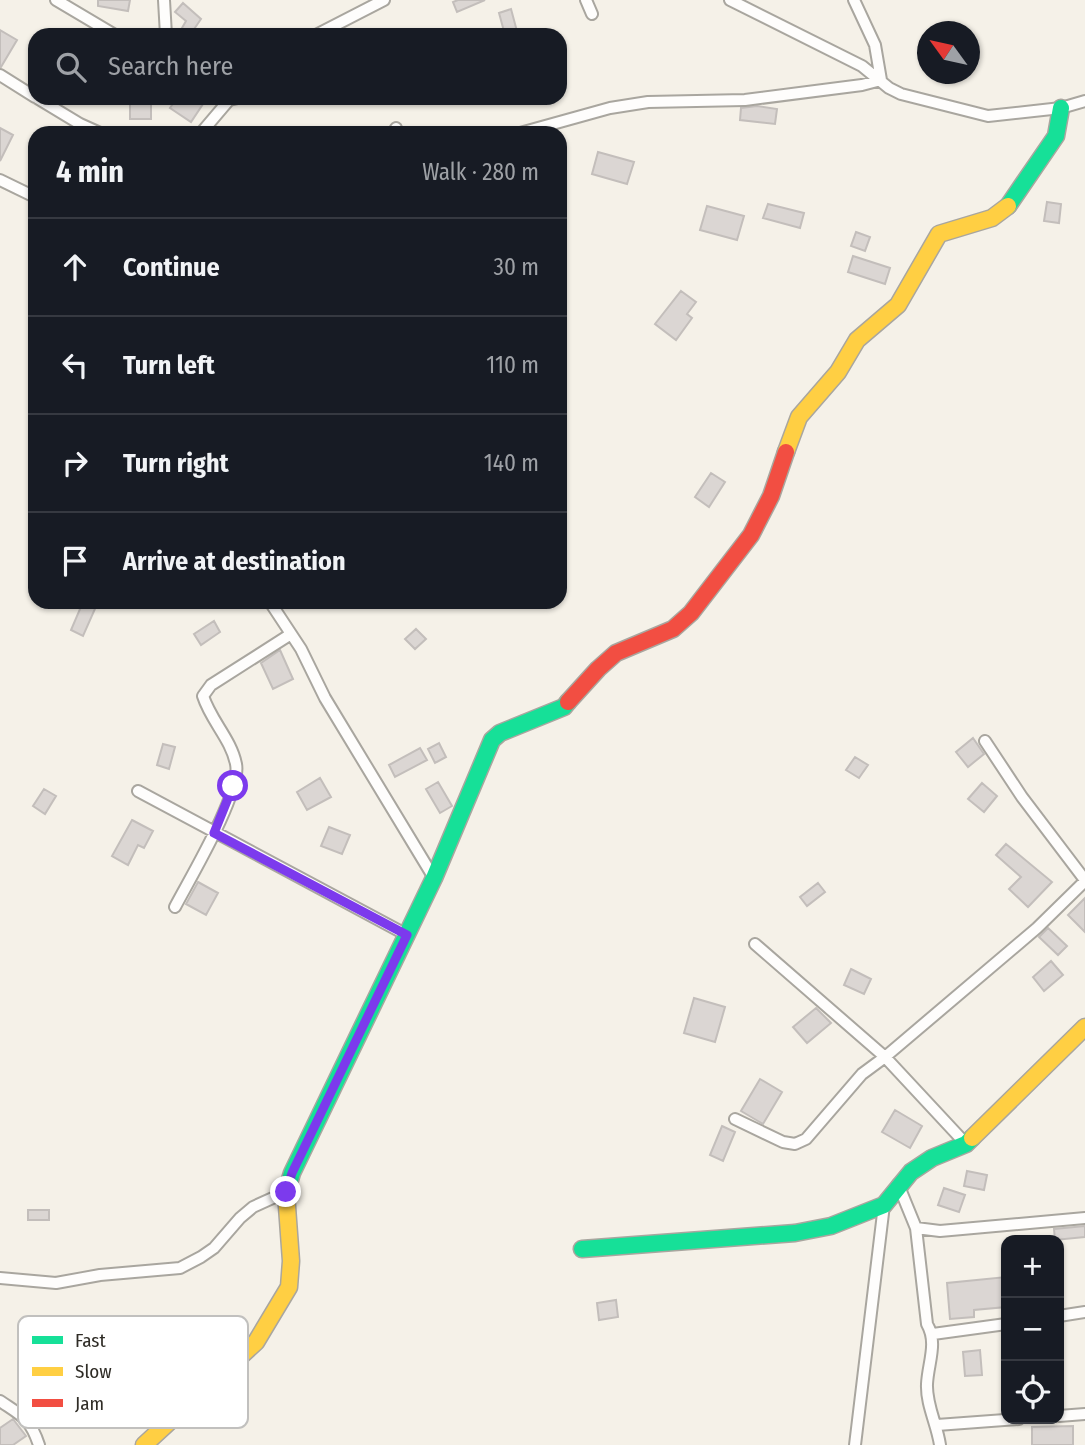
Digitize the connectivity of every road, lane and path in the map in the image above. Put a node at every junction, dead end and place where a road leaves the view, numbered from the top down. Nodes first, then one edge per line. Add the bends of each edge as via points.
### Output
1 (56, 0) edge
2 (164, 0) edge
3 (384, 0) edge
4 (586, 0) edge
5 (730, 0) edge
6 (854, 0) edge
7 (592, 14) dead end
8 (103, 28) edge
9 (166, 28) edge
10 (330, 28) edge
11 (0, 75) edge
12 (881, 80) junction
13 (28, 92) edge
14 (1085, 101) edge
15 (49, 105) edge
16 (226, 105) edge
17 (1061, 108) junction
18 (84, 126) edge
19 (207, 126) edge
20 (545, 126) edge
21 (0, 180) edge
22 (28, 194) edge
23 (275, 609) edge
24 (291, 634) junction
25 (985, 741) dead end
26 (138, 791) dead end
27 (214, 833) junction
28 (434, 878) junction
29 (1085, 881) edge
30 (175, 907) dead end
31 (407, 935) junction
32 (755, 944) dead end
33 (1085, 1027) edge
34 (886, 1057) junction
35 (735, 1119) dead end
36 (966, 1144) junction
37 (898, 1184) junction
38 (286, 1192) junction
39 (884, 1205) junction
40 (1085, 1219) edge
41 (916, 1228) junction
42 (582, 1249) dead end
43 (0, 1278) edge
44 (1085, 1312) edge
45 (1064, 1315) edge
46 (1001, 1325) edge
47 (933, 1334) junction
48 (248, 1349) edge
49 (0, 1401) edge
50 (18, 1412) edge
51 (1085, 1414) edge
52 (1064, 1416) edge
53 (1001, 1420) edge
54 (937, 1425) junction
55 (33, 1428) edge
56 (163, 1428) edge
57 (39, 1445) edge
58 (145, 1445) edge
59 (855, 1445) edge
60 (940, 1445) edge

1 - 8 street
2 - 9 street
3 - 10 street
4 - 7 street
5 - 12 street
6 - 12 street via 875,45
11 - 13 street
12 - 17 street via 901,94 988,116
12 - 20 street via 745,100 648,102
14 - 17 street
15 - 18 street
16 - 19 street
17 - 28 street via 1056,136 1007,207 999,216 939,234 898,305 857,340 838,372 799,417 771,496 751,534 691,613 673,629 616,653 564,707 492,740
21 - 22 street
23 - 24 street
24 - 27 street via 211,685 203,696 232,749 237,768
24 - 28 street
25 - 29 street
26 - 27 street
27 - 30 street
27 - 31 street
28 - 31 street
29 - 34 street
31 - 38 street
32 - 34 street
33 - 36 street
34 - 35 street via 862,1074 816,1130 795,1144
34 - 36 street
36 - 37 street via 932,1158
37 - 39 street
37 - 41 street
38 - 43 street via 253,1207 214,1248 180,1268 56,1283
38 - 48 street via 289,1287
39 - 42 street via 831,1226 794,1233
39 - 59 street
40 - 41 street via 940,1231
41 - 47 street via 927,1324
44 - 45 street
46 - 47 street
47 - 54 street via 927,1387
49 - 50 street
51 - 52 street
53 - 54 street
54 - 60 street
55 - 57 street
56 - 58 street

